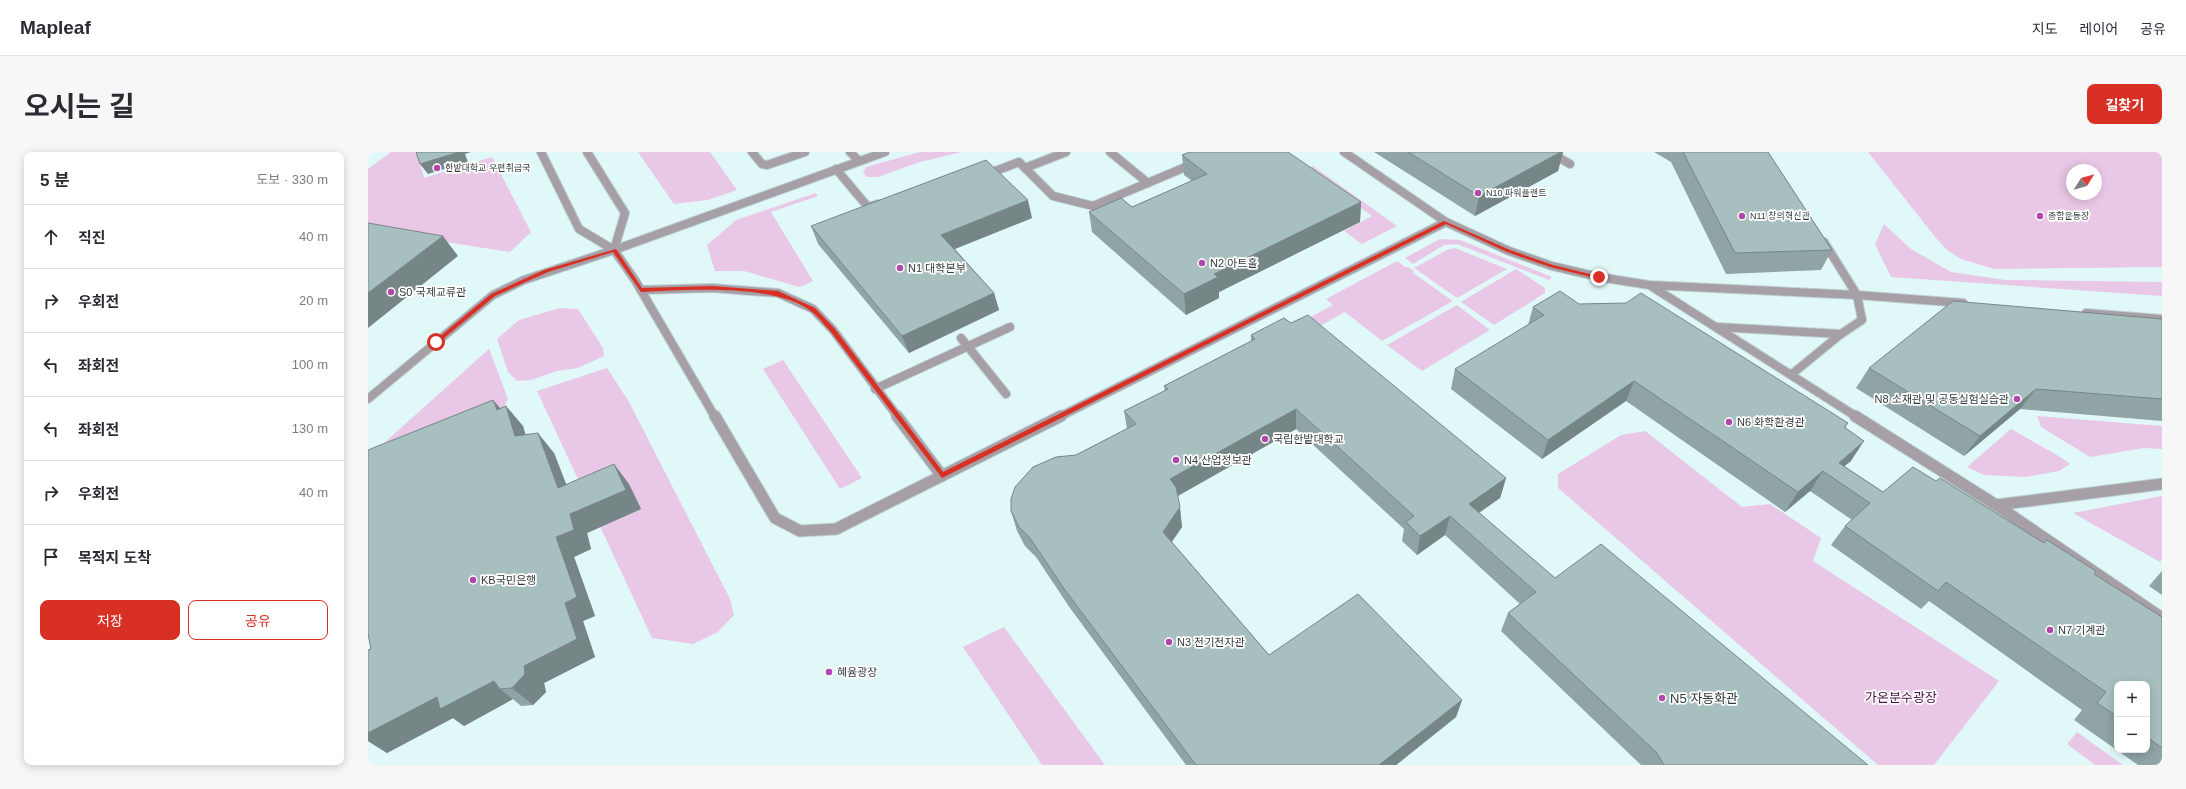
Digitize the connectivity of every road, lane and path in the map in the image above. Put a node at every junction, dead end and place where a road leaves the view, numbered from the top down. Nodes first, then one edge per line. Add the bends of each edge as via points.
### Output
1 (541, 152) edge
2 (587, 152) edge
3 (752, 152) edge
4 (804, 152) edge
5 (850, 152) edge
6 (885, 152) edge
7 (1066, 152) edge
8 (1110, 152) edge
9 (1344, 152) edge
10 (1550, 152) edge
11 (1195, 156) edge
12 (859, 161) junction
13 (1570, 164) dead end
14 (1025, 168) junction
15 (836, 169) junction
16 (977, 178) edge
17 (1148, 183) junction
18 (888, 200) edge
19 (1446, 222) junction
20 (1820, 237) edge
21 (614, 250) junction
22 (1649, 285) junction
23 (641, 290) junction
24 (1857, 295) junction
25 (1974, 304) edge
26 (2076, 312) edge
27 (2162, 318) edge
28 (1010, 327) dead end
29 (1715, 327) junction
30 (1841, 334) junction
31 (960, 338) dead end
32 (967, 346) junction
33 (1792, 374) junction
34 (875, 389) junction
35 (1006, 394) dead end
36 (368, 399) edge
37 (942, 476) junction
38 (2162, 484) edge
39 (1996, 505) junction
40 (2162, 618) edge

1 - 21 lane via 580,229
2 - 21 lane via 625,213
3 - 4 lane via 762,164 767,165
5 - 12 lane
6 - 12 lane
7 - 14 lane
8 - 17 lane
9 - 19 lane
10 - 13 lane
11 - 17 lane via 1201,161
12 - 15 lane
14 - 16 lane via 1019,162
14 - 17 lane via 1054,196 1093,206
15 - 18 lane via 868,207
15 - 21 lane
19 - 22 lane via 1508,251 1552,266
19 - 37 lane
20 - 24 lane
21 - 23 lane
21 - 36 lane via 546,271 493,295
22 - 24 lane
22 - 29 lane
23 - 34 lane via 712,288 778,293 813,309 833,330
23 - 37 lane via 775,518 800,531 836,529
24 - 25 lane
24 - 30 lane via 1862,320
26 - 27 lane
28 - 32 lane
29 - 30 lane
29 - 33 lane
30 - 33 lane
31 - 32 lane
32 - 34 lane
32 - 35 lane
33 - 39 lane
34 - 37 lane
38 - 39 lane
39 - 40 lane

